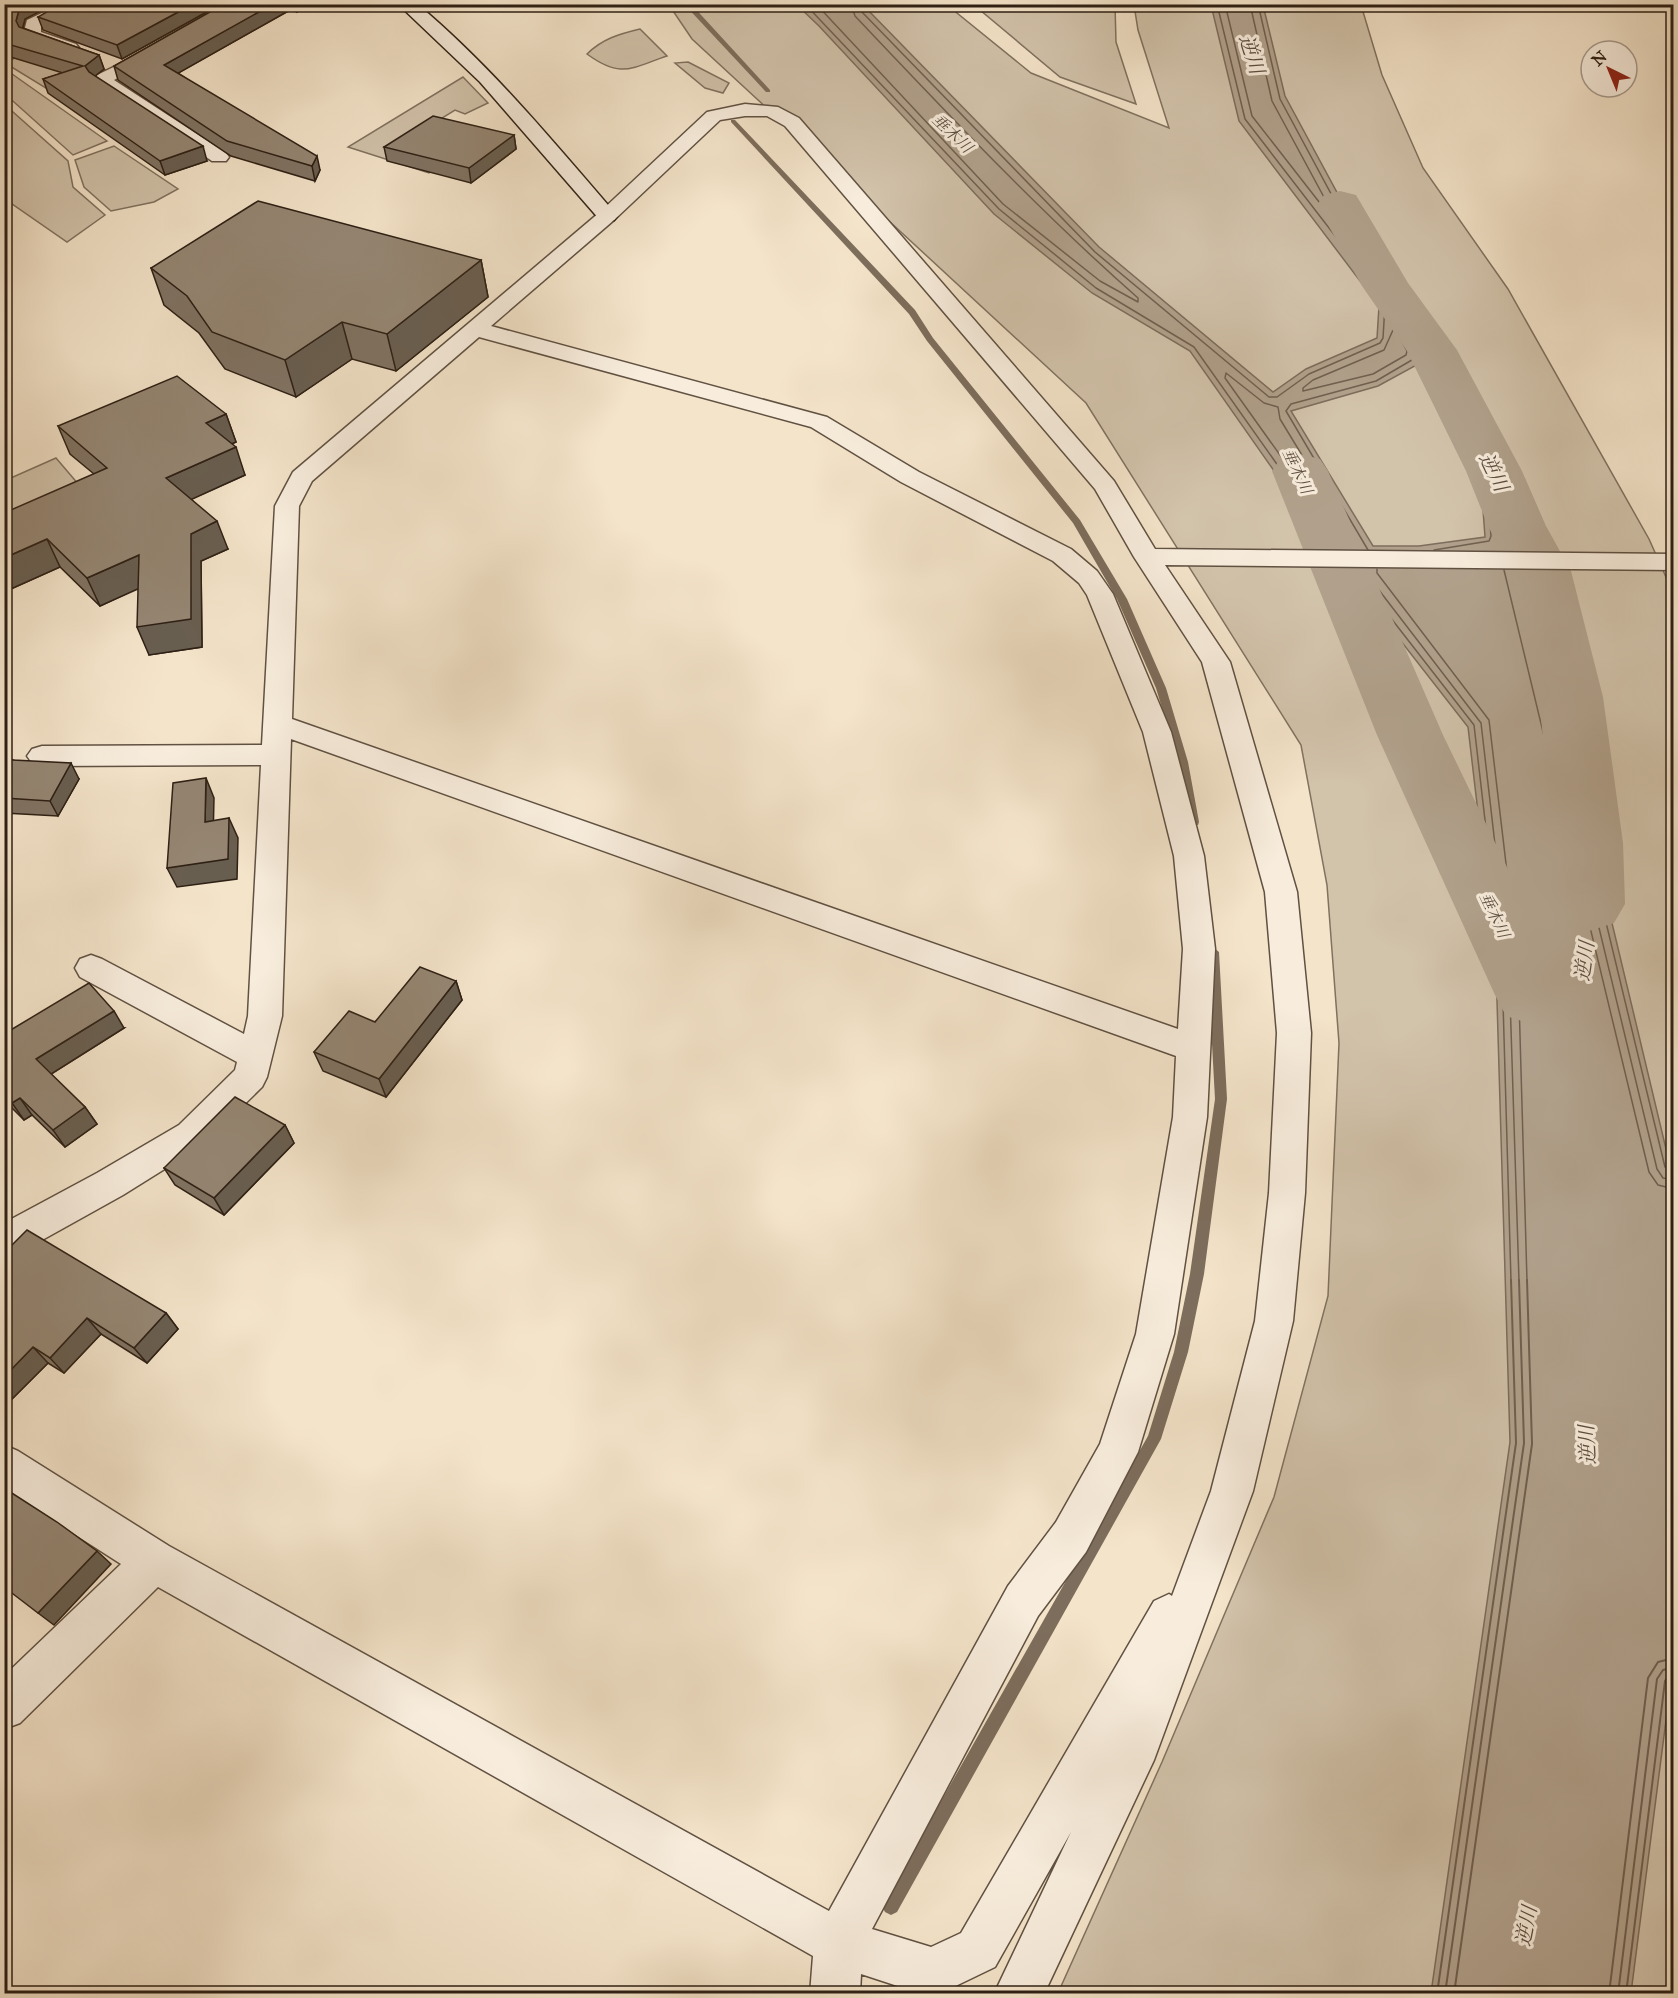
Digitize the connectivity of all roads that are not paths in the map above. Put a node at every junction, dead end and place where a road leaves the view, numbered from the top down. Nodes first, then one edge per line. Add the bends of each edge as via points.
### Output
1 (75, 4) edge
2 (405, 4) edge
3 (167, 45) edge
4 (84, 53) edge
5 (104, 60) dead end
6 (125, 68) junction
7 (219, 157) dead end
8 (607, 216) junction
9 (476, 328) junction
10 (1156, 557) junction
11 (1674, 562) edge
12 (278, 724) junction
13 (277, 755) junction
14 (42, 756) dead end
15 (91, 968) dead end
16 (1195, 1049) junction
17 (255, 1056) junction
18 (4, 1242) edge
19 (4, 1465) edge
20 (1212, 1545) junction
21 (154, 1561) junction
22 (4, 1707) edge
23 (838, 1942) junction
24 (835, 1994) edge
25 (1018, 1994) edge

1 - 4 street via 33,24 32,34
2 - 8 street via 493,83
3 - 6 street
5 - 6 street
6 - 7 street via 101,80
8 - 9 street
8 - 10 street via 714,117 745,110 771,111 792,122 1105,486
9 - 12 street via 302,477 287,506
9 - 16 street via 819,422 910,477 1062,555 1088,577 1100,594 1157,732 1189,856 1199,949
10 - 11 street
10 - 20 street via 1216,662 1281,892 1294,1034 1287,1193 1274,1321 1232,1491
12 - 13 street
12 - 16 street
13 - 14 street
13 - 17 street via 265,1016
15 - 17 street
16 - 23 street via 1190,1117 1155,1334 1118,1452 1071,1537 1023,1601
17 - 18 street via 250,1077 191,1135
19 - 21 street
20 - 23 street via 978,1950 932,1972
20 - 25 street via 1138,1744
21 - 22 street
21 - 23 street
23 - 24 street

